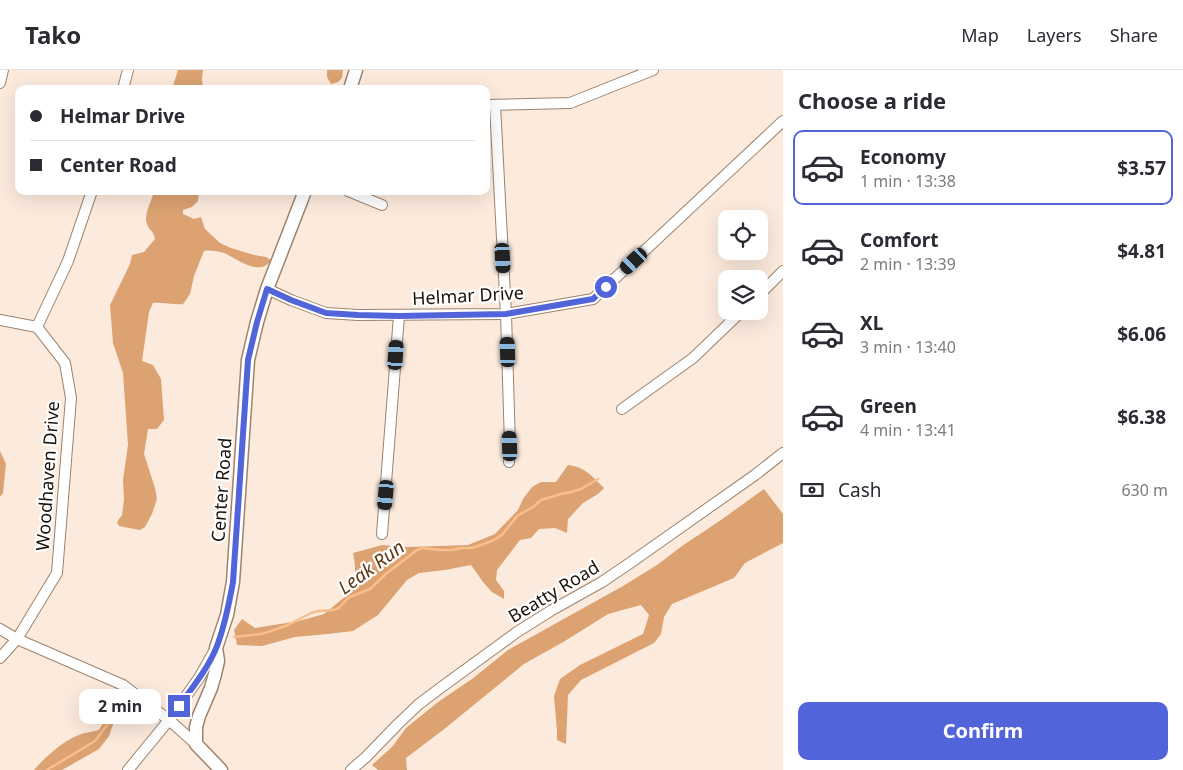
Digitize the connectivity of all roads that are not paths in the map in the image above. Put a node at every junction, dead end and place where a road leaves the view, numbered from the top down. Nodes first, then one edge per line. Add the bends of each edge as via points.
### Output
1 (3, 70) edge
2 (128, 70) edge
3 (356, 70) edge
4 (653, 70) edge
5 (0, 83) edge
6 (124, 85) edge
7 (351, 85) edge
8 (491, 105) edge
9 (783, 121) edge
10 (91, 195) edge
11 (303, 195) edge
12 (358, 195) edge
13 (382, 205) dead end
14 (783, 271) edge
15 (768, 286) edge
16 (267, 289) junction
17 (506, 314) junction
18 (399, 316) junction
19 (0, 320) edge
20 (733, 320) edge
21 (37, 327) junction
22 (622, 409) dead end
23 (783, 453) edge
24 (508, 462) dead end
25 (382, 534) dead end
26 (0, 629) edge
27 (17, 639) junction
28 (216, 648) junction
29 (0, 658) edge
30 (169, 720) junction
31 (196, 744) junction
32 (128, 770) edge
33 (221, 770) edge
34 (351, 770) edge

1 - 5 street
2 - 6 street
3 - 7 main road
4 - 8 street via 570,103
8 - 17 street
9 - 17 street, Helmar Drive via 593,299
10 - 21 street via 68,261
11 - 16 main road, Center Road
12 - 13 street
14 - 15 street
16 - 18 street, Helmar Drive via 326,313
16 - 28 main road, Center Road via 248,360 233,582
17 - 18 street, Helmar Drive
17 - 24 street
18 - 25 street
19 - 21 street
20 - 22 street via 693,358
21 - 27 street, Woodhaven Drive via 65,363 71,398 57,573
23 - 34 street, Beatty Road via 630,563 517,632 443,686 419,704
26 - 27 street
27 - 29 street, Woodhaven Drive
27 - 30 street via 123,685
28 - 30 street, Center Road
28 - 31 main road via 218,661 196,727
30 - 31 street
30 - 32 street, Center Road
31 - 33 main road

